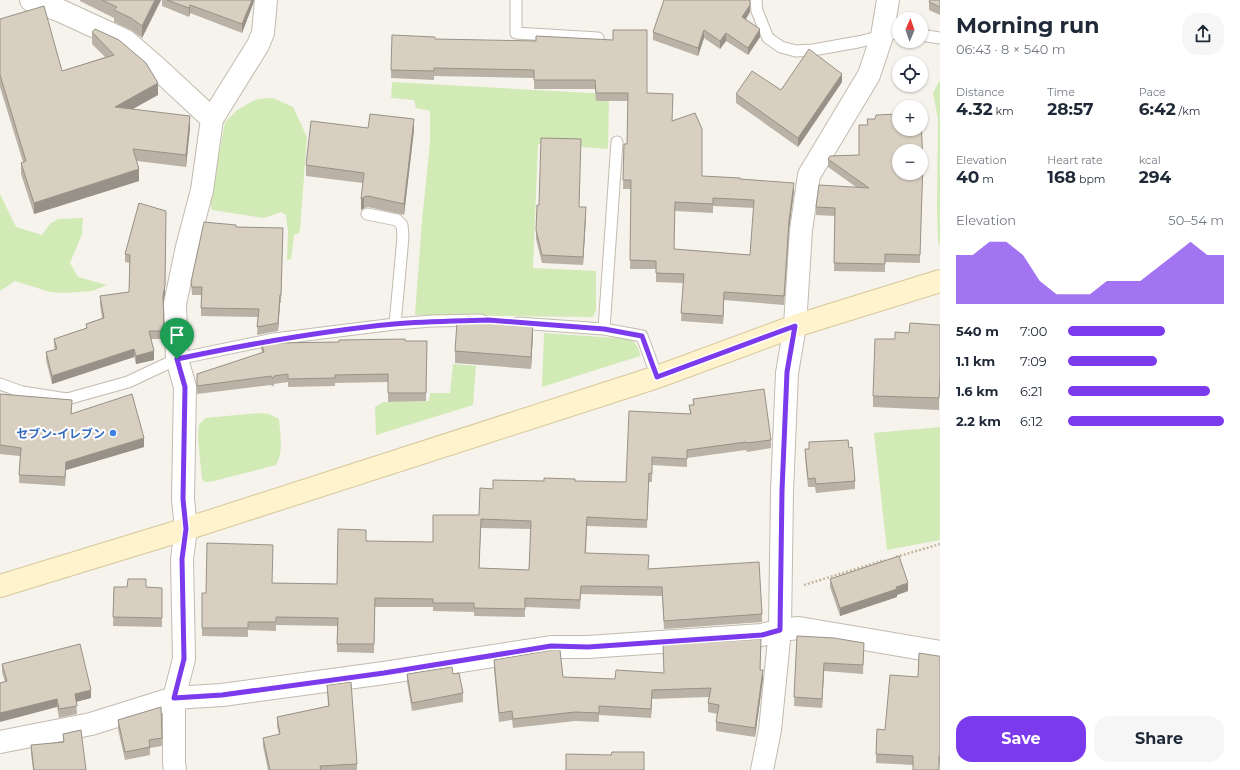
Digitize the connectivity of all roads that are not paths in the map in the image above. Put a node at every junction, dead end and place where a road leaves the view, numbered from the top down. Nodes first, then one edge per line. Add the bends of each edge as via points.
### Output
1 (31, 0) edge
2 (266, 0) edge
3 (516, 0) edge
4 (756, 0) edge
5 (888, 0) edge
6 (890, 34) edge
7 (928, 36) edge
8 (598, 38) edge
9 (940, 38) edge
10 (212, 119) junction
11 (617, 142) dead end
12 (366, 214) dead end
13 (940, 281) edge
14 (488, 320) edge
15 (504, 322) edge
16 (394, 324) junction
17 (795, 326) junction
18 (604, 329) junction
19 (177, 359) junction
20 (657, 377) junction
21 (0, 384) edge
22 (186, 529) junction
23 (0, 586) edge
24 (780, 630) junction
25 (940, 652) edge
26 (174, 698) junction
27 (0, 742) edge
28 (175, 770) edge
29 (762, 770) edge

1 - 10 street via 126,41
2 - 10 street via 263,33 258,45
3 - 8 lane via 516,33
4 - 6 lane via 757,11 768,38 781,47 796,51 858,42
5 - 6 street
6 - 17 street via 869,76 809,174 801,230
7 - 9 lane
10 - 19 street via 202,190 176,304
11 - 18 lane
12 - 16 lane via 397,220 402,225
13 - 17 street
14 - 16 lane
15 - 18 lane
16 - 19 lane via 274,339
17 - 20 street
17 - 24 street via 787,372
18 - 20 lane via 642,336
19 - 21 lane via 128,382 67,399 22,392
19 - 22 street via 185,387 183,499
20 - 22 street
22 - 23 street
22 - 26 street via 182,559 184,659
24 - 25 street via 799,628
24 - 26 street via 754,636 588,647 551,646 384,673 222,695
24 - 29 street via 770,730
26 - 27 street via 91,724
26 - 28 street

